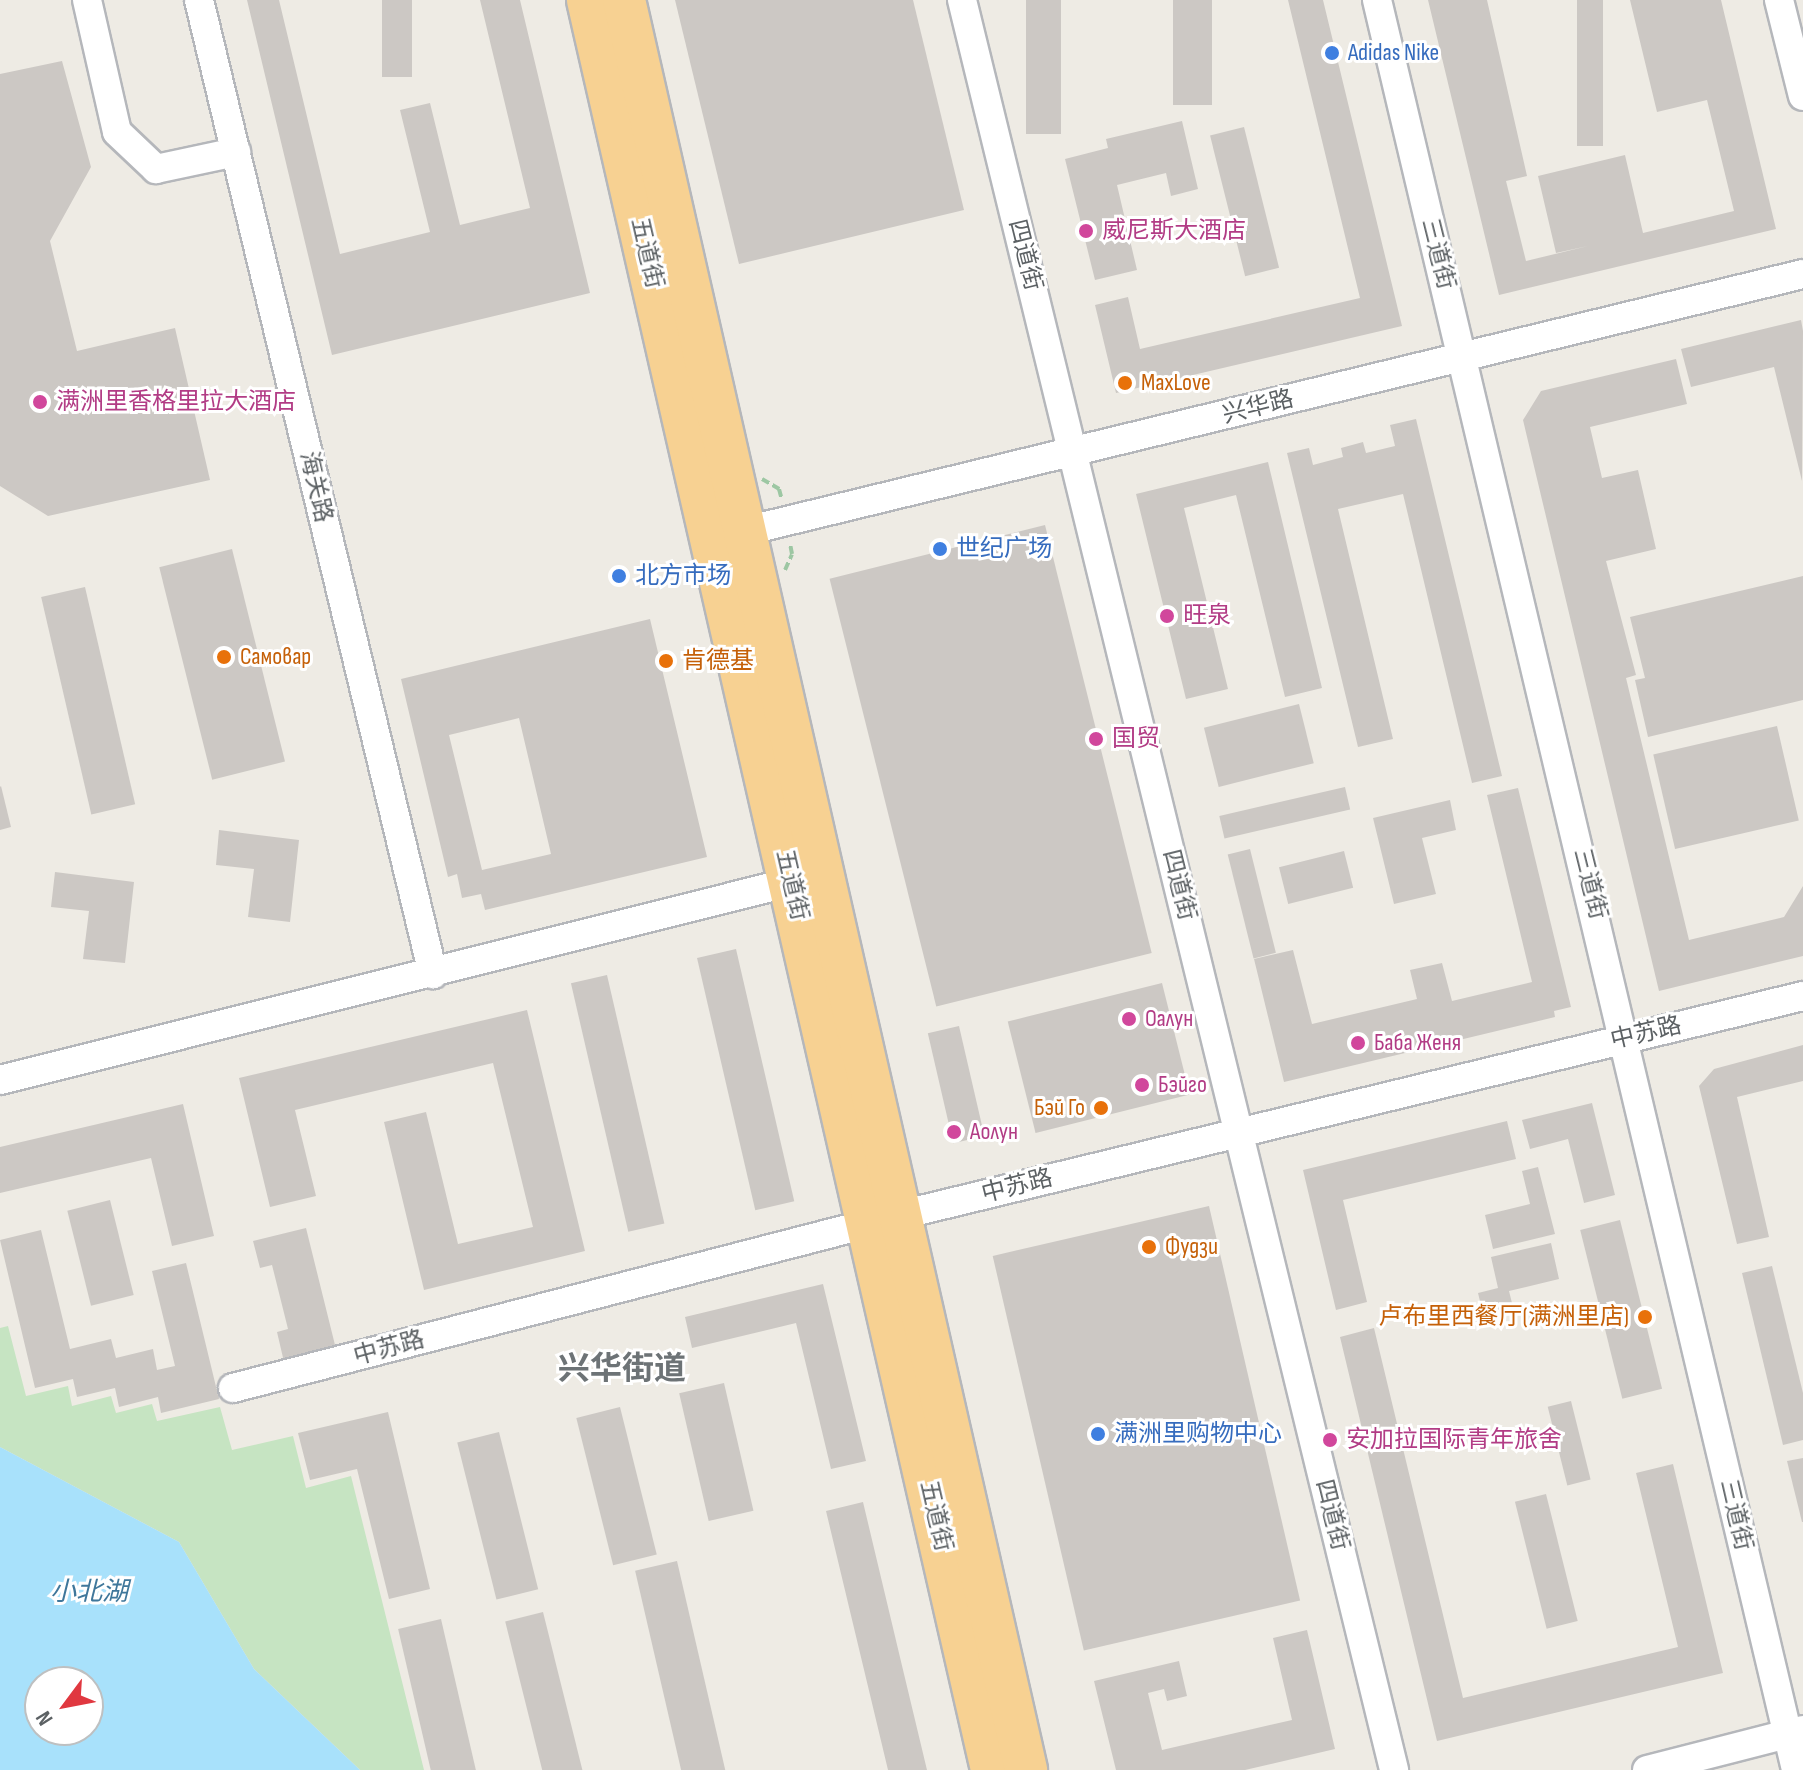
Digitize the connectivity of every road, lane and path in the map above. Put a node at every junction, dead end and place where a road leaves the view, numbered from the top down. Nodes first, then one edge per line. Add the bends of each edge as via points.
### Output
1 (87, 0) edge
2 (199, 0) edge
3 (588, 0) edge
4 (624, 0) edge
5 (962, 0) edge
6 (1377, 0) edge
7 (1779, 0) edge
8 (1803, 96) edge
9 (236, 152) junction
10 (1803, 274) edge
11 (1463, 357) junction
12 (1073, 452) junction
13 (730, 535) junction
14 (771, 887) dead end
15 (433, 974) junction
16 (1803, 996) edge
17 (1627, 1038) junction
18 (0, 1080) edge
19 (1239, 1131) junction
20 (887, 1219) junction
21 (233, 1388) dead end
22 (1795, 1732) edge
23 (992, 1770) edge
24 (1026, 1770) edge
25 (1394, 1770) edge
26 (1647, 1770) edge
27 (1796, 1770) edge

1 - 9 street via 117,132 156,169
2 - 9 street, 海关路
3 - 13 highway, 五道街
4 - 13 highway, 五道街
5 - 12 street, 四道街
6 - 11 street, 三道街
7 - 8 street
9 - 15 street, 海关路
10 - 11 street, 兴华路
11 - 12 street, 兴华路
11 - 17 street, 三道街
12 - 13 street, 兴华路
12 - 19 street, 四道街
13 - 20 highway, 五道街
14 - 15 street
15 - 18 street
16 - 17 street, 中苏路
17 - 19 street, 中苏路
17 - 22 street, 三道街
19 - 20 street, 中苏路
19 - 25 street, 四道街
20 - 21 street, 中苏路
20 - 23 highway, 五道街
20 - 24 highway, 五道街
22 - 26 street
22 - 27 street, 三道街

